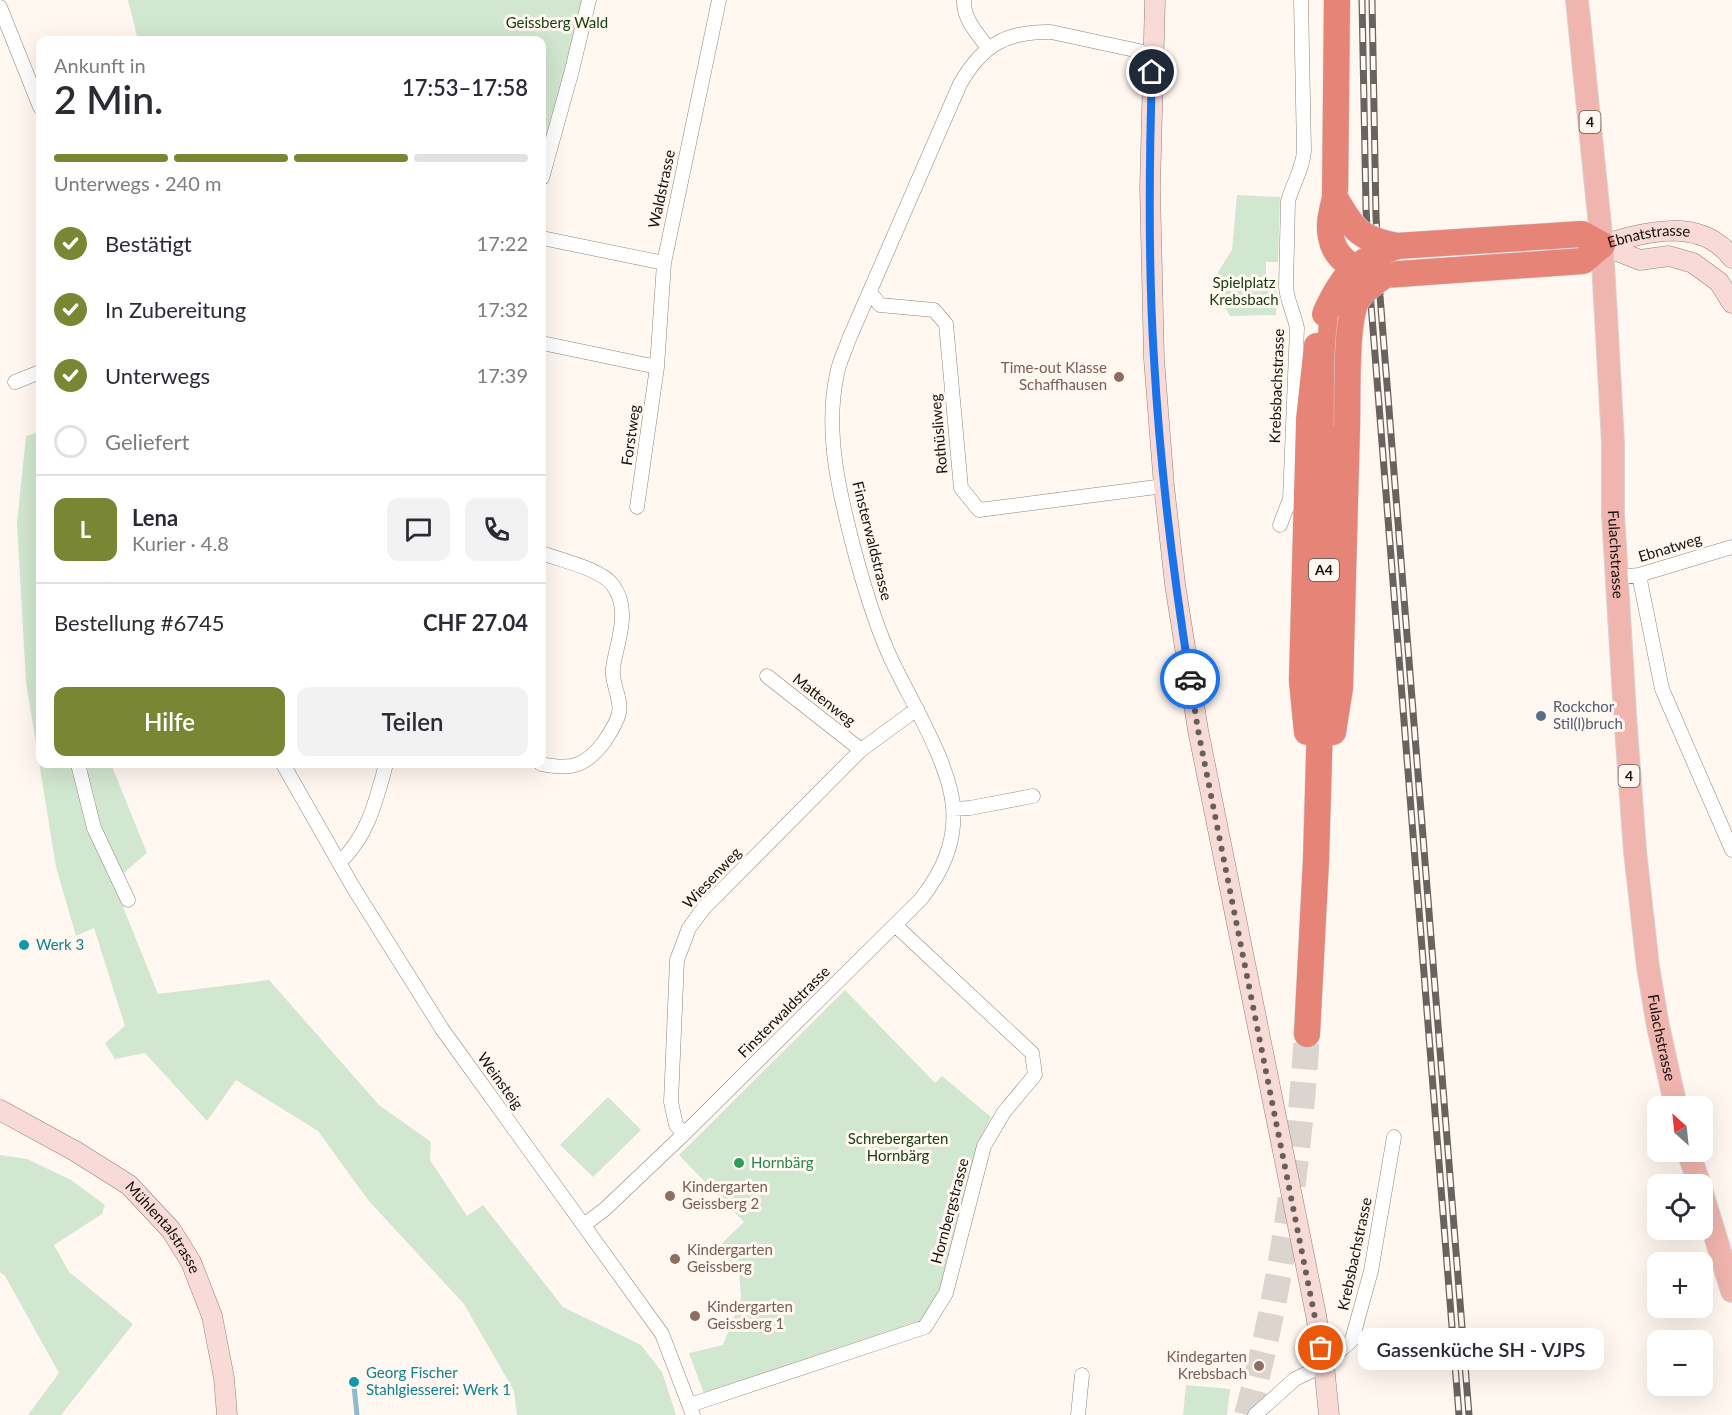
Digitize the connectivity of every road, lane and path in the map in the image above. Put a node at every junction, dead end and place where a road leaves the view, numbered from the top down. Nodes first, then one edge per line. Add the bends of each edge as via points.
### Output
1 (589, 0) edge
2 (719, 0) edge
3 (964, 0) edge
4 (1155, 0) edge
5 (1301, 0) edge
6 (1337, 0) edge
7 (1577, 0) edge
8 (0, 7) edge
9 (988, 48) junction
10 (1153, 54) junction
11 (36, 97) edge
12 (546, 164) edge
13 (1335, 198) junction
14 (546, 239) edge
15 (1397, 246) junction
16 (1589, 247) junction
17 (1732, 258) edge
18 (664, 263) junction
19 (1355, 268) junction
20 (1385, 275) junction
21 (870, 292) junction
22 (1732, 303) edge
23 (1332, 313) dead end
24 (546, 344) edge
25 (657, 367) junction
26 (36, 374) edge
27 (15, 382) dead end
28 (1164, 486) junction
29 (637, 507) dead end
30 (1280, 525) dead end
31 (1732, 546) edge
32 (546, 554) edge
33 (1628, 576) junction
34 (767, 676) dead end
35 (916, 709) junction
36 (861, 750) junction
37 (546, 765) edge
38 (79, 768) edge
39 (285, 768) edge
40 (385, 768) edge
41 (1033, 796) dead end
42 (954, 809) junction
43 (1317, 827) junction
44 (1732, 850) edge
45 (339, 863) junction
46 (128, 900) dead end
47 (895, 926) junction
48 (1307, 1034) tunnel mouth
49 (1674, 1096) edge
50 (0, 1110) edge
51 (684, 1134) junction
52 (1394, 1137) dead end
53 (584, 1225) junction
54 (1713, 1229) edge
55 (1732, 1291) edge
56 (1324, 1365) junction
57 (1082, 1375) dead end
58 (691, 1410) edge
59 (227, 1415) edge
60 (1077, 1415) edge
61 (1255, 1415) edge
62 (1329, 1415) edge

1 - 12 street
2 - 18 street, Waldstrasse
3 - 9 street via 963,9 970,23
4 - 10 street
5 - 30 street, Krebsbachstrasse via 1304,150 1303,165 1288,201 1287,299 1297,328 1294,408 1290,499
6 - 13 highway
7 - 16 main road, Fulachstrasse / 4
8 - 11 street
9 - 10 street, Finsterwaldstrasse via 1011,37 1051,32
9 - 21 street, Finsterwaldstrasse via 960,84
10 - 28 street via 1150,255
13 - 15 highway, bridge via 1358,232
13 - 19 highway, bridge via 1330,237 1342,257
14 - 18 street
15 - 16 highway
15 - 19 highway, bridge
16 - 17 street, Ebnatstrasse via 1668,230 1699,233 1726,249
16 - 20 highway
16 - 22 street, Ebnatstrasse via 1640,260 1669,256 1693,263 1719,282
16 - 33 main road, Fulachstrasse / 4
18 - 25 street, Forstweg
19 - 20 highway, bridge
19 - 43 highway, bridge via 1340,283 1325,314 1318,338 1309,419 1302,692
20 - 43 highway, bridge via 1358,298 1351,321 1340,688
21 - 28 street, Rothüsliweg via 880,305 934,310 946,324 961,488 979,510
21 - 35 street, Finsterwaldstrasse via 837,373 833,445 865,590 891,659
23 - 43 highway, A4
24 - 25 street
25 - 29 street, Forstweg
26 - 27 street
28 - 56 street via 1198,730
31 - 33 street, Ebnatweg
32 - 37 street via 600,574 611,583 623,613 613,668 619,713 611,732 587,761 570,767
33 - 44 street via 1662,689
33 - 49 main road, Fulachstrasse / 4 via 1625,715 1640,909
34 - 36 street, Mattenweg
35 - 36 street, Wiesenweg
35 - 42 street, Finsterwaldstrasse via 947,778
36 - 51 street, Wiesenweg via 704,908 689,928 677,960 670,1102 675,1125
38 - 46 street via 94,828
39 - 45 street, Weinsteig
40 - 45 street via 367,825 351,852
41 - 42 street
42 - 47 street, Finsterwaldstrasse via 952,835 936,880
43 - 48 highway, A4
45 - 53 street, Weinsteig via 442,1029
47 - 51 street, Finsterwaldstrasse
47 - 58 street, Hornbergstrasse via 1032,1053 1035,1075 1004,1112 984,1146 946,1293 925,1327
50 - 59 street, Mühlentalstrasse via 129,1185 171,1230 191,1262 212,1316
51 - 53 street, Finsterwaldstrasse
52 - 56 street, Krebsbachstrasse via 1371,1271 1352,1340
53 - 58 street, Weinsteig via 662,1334
54 - 55 main road
56 - 61 street, Krebsbachstrasse via 1295,1379
56 - 62 street
57 - 60 street

